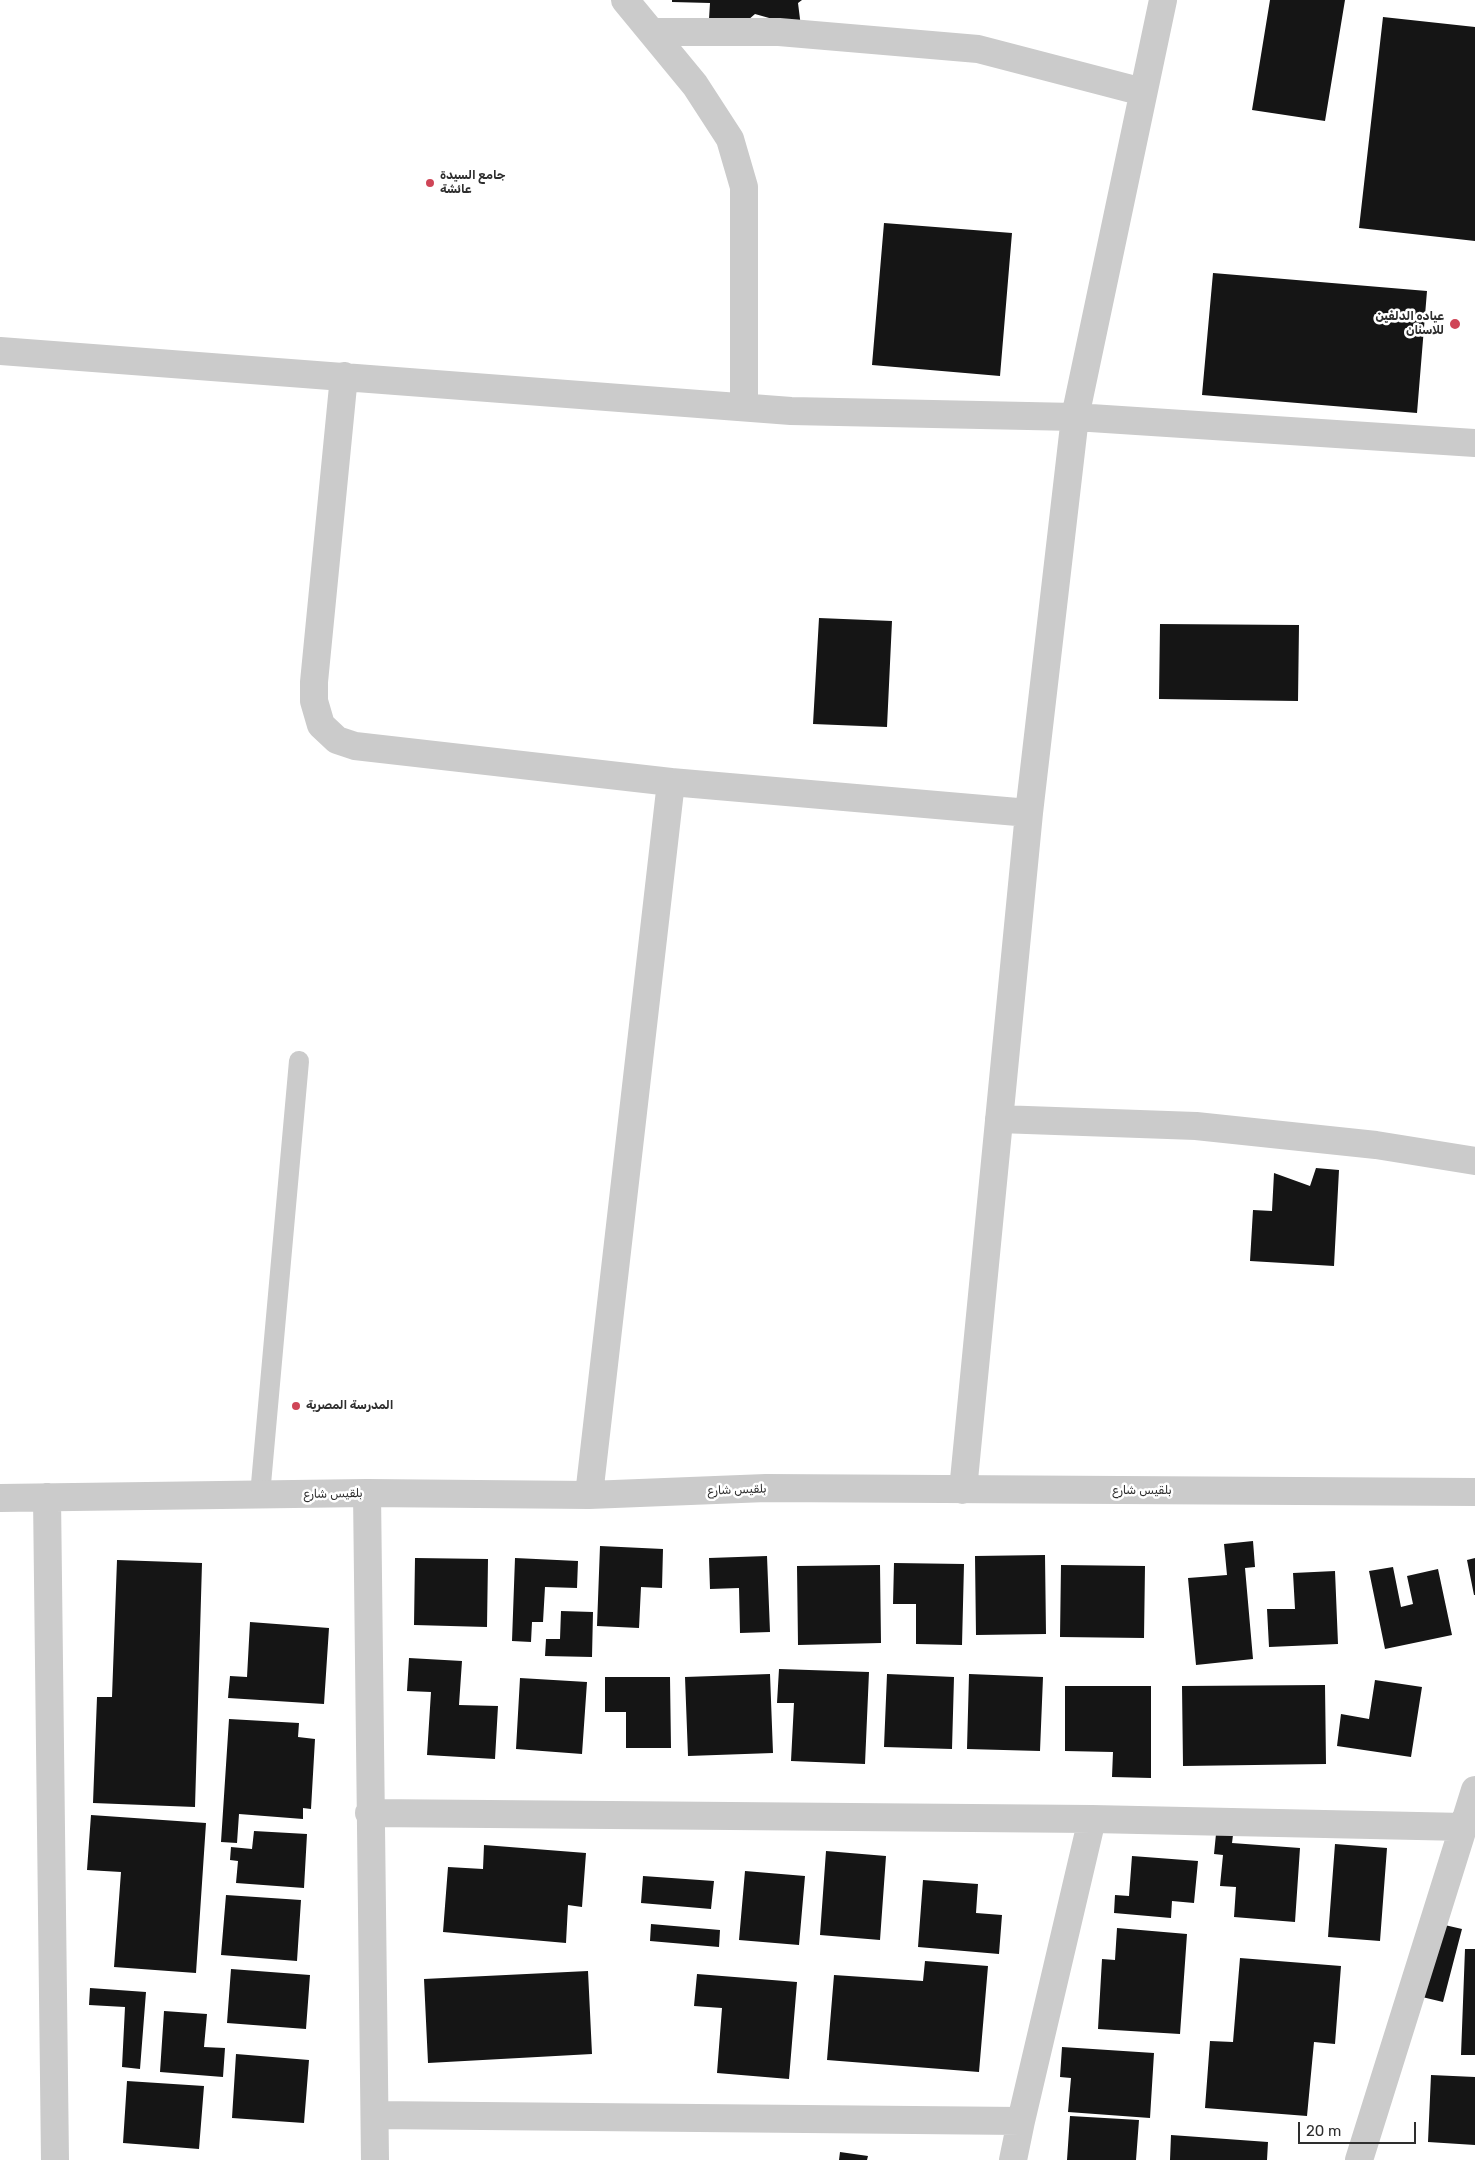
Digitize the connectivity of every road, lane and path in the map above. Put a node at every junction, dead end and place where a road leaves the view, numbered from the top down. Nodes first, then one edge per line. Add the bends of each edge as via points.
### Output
1 (625, 0) edge
2 (1163, 0) edge
3 (652, 32) junction
4 (1143, 92) junction
5 (0, 351) edge
6 (344, 376) junction
7 (744, 407) junction
8 (1075, 417) junction
9 (1474, 437) edge
10 (671, 782) junction
11 (1029, 813) junction
12 (299, 1061) dead end
13 (999, 1119) junction
14 (1475, 1160) edge
15 (963, 1490) junction
16 (1475, 1492) edge
17 (367, 1493) junction
18 (260, 1495) junction
19 (589, 1495) junction
20 (47, 1497) junction
21 (0, 1498) edge
22 (1475, 1790) edge
23 (369, 1813) junction
24 (1092, 1819) junction
25 (1464, 1827) junction
26 (375, 2115) junction
27 (1021, 2121) junction
28 (55, 2160) edge
29 (375, 2160) edge
30 (1013, 2160) edge
31 (1359, 2160) edge

1 - 3 street
2 - 4 street
3 - 4 street via 779,32 978,49
3 - 7 street via 695,85 730,139 744,187
4 - 8 street
5 - 6 street
6 - 7 street
6 - 10 street via 314,682 314,701 321,725 337,740 355,746
7 - 8 street via 791,411
8 - 9 street
8 - 11 street
10 - 11 street
10 - 19 street
11 - 13 street
12 - 18 lane
13 - 14 street via 1196,1126 1376,1145
13 - 15 street
15 - 16 street, بلقيس شارع
15 - 19 street, بلقيس شارع via 766,1488
17 - 18 street, بلقيس شارع
17 - 19 street, بلقيس شارع
17 - 23 street
18 - 20 street, بلقيس شارع
20 - 21 street, بلقيس شارع
20 - 28 street
22 - 25 street
23 - 24 street
23 - 26 street
24 - 25 street
24 - 27 street
25 - 31 street
26 - 27 street
26 - 29 street
27 - 30 street

